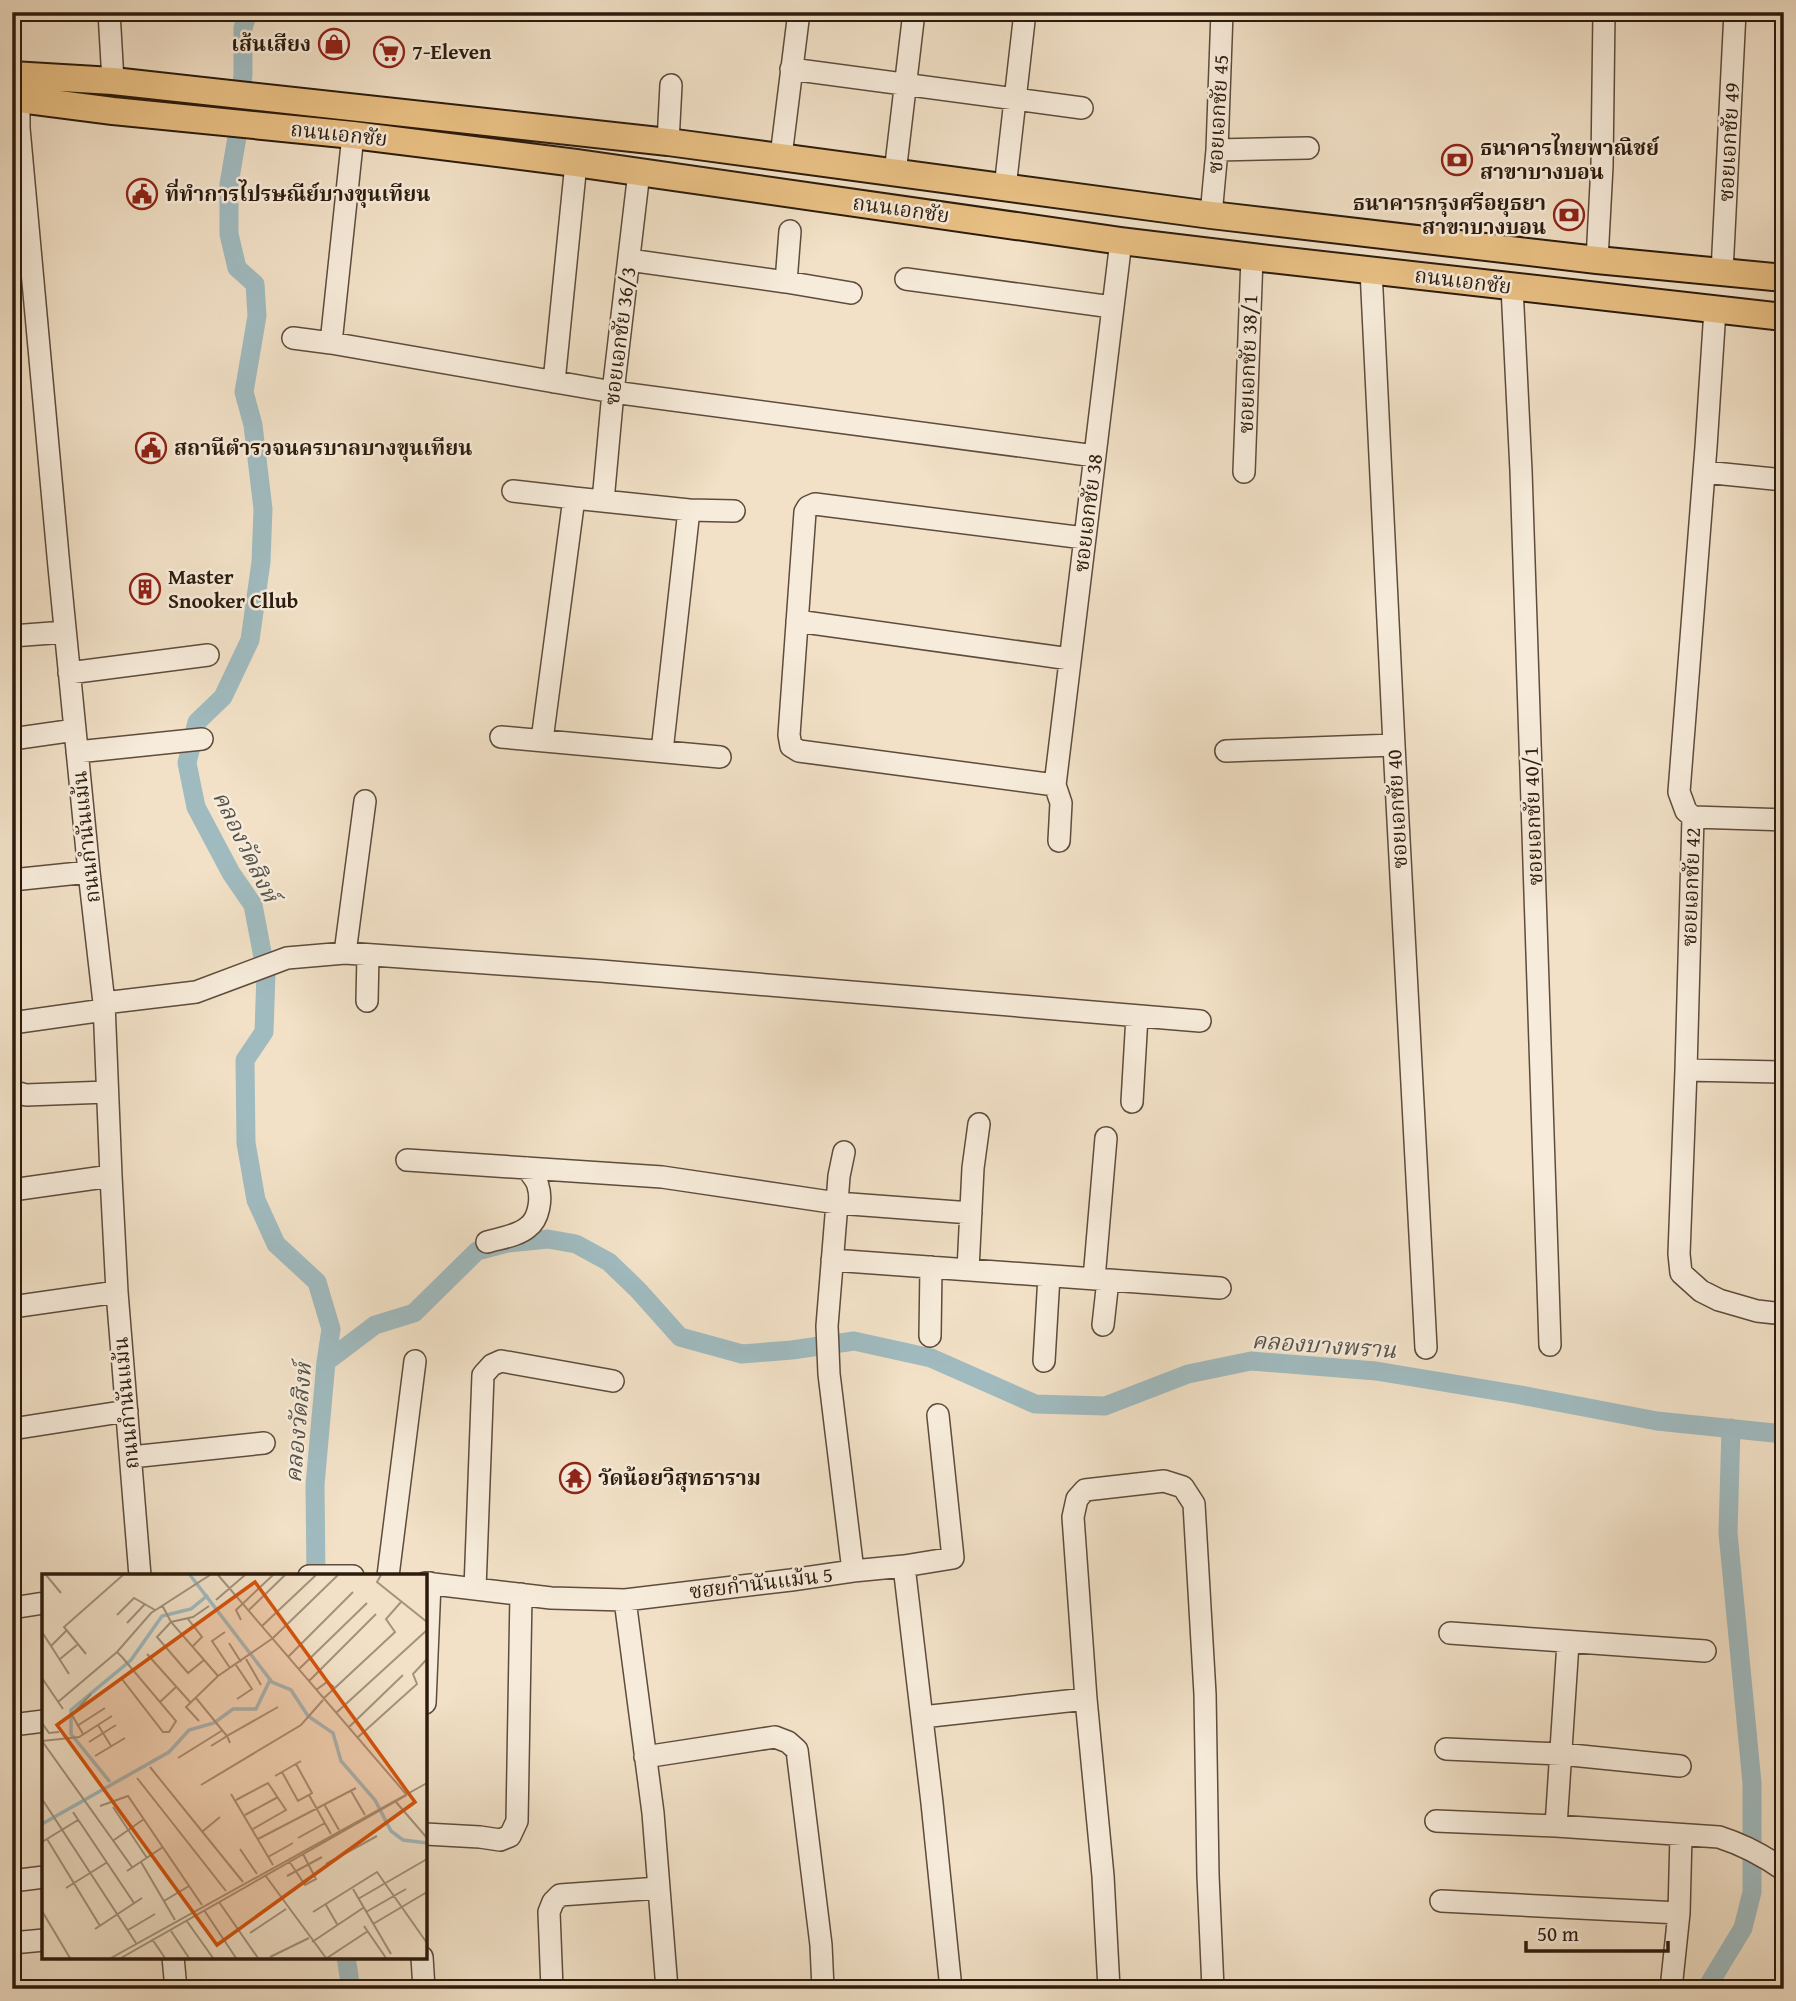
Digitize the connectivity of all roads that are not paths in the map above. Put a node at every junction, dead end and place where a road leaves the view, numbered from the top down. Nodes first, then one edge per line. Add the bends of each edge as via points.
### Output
1 (109, 12) edge
2 (799, 12) edge
3 (914, 12) edge
4 (1025, 12) edge
5 (1222, 12) edge
6 (1604, 12) edge
7 (1735, 12) edge
8 (791, 69) junction
9 (113, 81) junction
10 (905, 84) junction
11 (671, 85) dead end
12 (15, 87) edge
13 (1015, 99) junction
14 (1082, 108) dead end
15 (352, 135) junction
16 (668, 142) junction
17 (1308, 148) dead end
18 (1217, 150) junction
19 (781, 156) junction
20 (576, 163) junction
21 (857, 167) junction
22 (639, 172) junction
23 (895, 173) junction
24 (1005, 188) junction
25 (852, 202) junction
26 (1212, 215) junction
27 (790, 232) dead end
28 (1121, 241) junction
29 (1252, 257) junction
30 (628, 260) junction
31 (1597, 260) junction
32 (1371, 270) junction
33 (1723, 272) junction
34 (1784, 278) edge
35 (905, 279) dead end
36 (786, 282) junction
37 (1512, 287) junction
38 (851, 293) dead end
39 (1112, 307) junction
40 (1715, 310) junction
41 (1784, 317) edge
42 (293, 338) dead end
43 (331, 343) junction
44 (554, 382) junction
45 (613, 393) junction
46 (1095, 456) junction
47 (1244, 472) dead end
48 (1704, 472) junction
49 (1784, 480) edge
50 (513, 491) dead end
51 (574, 498) junction
52 (603, 501) junction
53 (689, 510) junction
54 (734, 511) dead end
55 (1084, 538) junction
56 (797, 621) junction
57 (65, 632) junction
58 (12, 636) edge
59 (208, 655) dead end
60 (1070, 659) junction
61 (69, 673) junction
62 (75, 730) junction
63 (501, 737) dead end
64 (12, 738) edge
65 (202, 739) dead end
66 (542, 740) junction
67 (1394, 745) junction
68 (662, 751) junction
69 (1226, 751) dead end
70 (76, 752) junction
71 (720, 757) dead end
72 (1055, 785) junction
73 (365, 802) dead end
74 (1693, 817) junction
75 (1784, 820) edge
76 (1059, 841) dead end
77 (89, 872) junction
78 (12, 880) edge
79 (345, 953) junction
80 (368, 955) junction
81 (367, 1001) dead end
82 (104, 1007) junction
83 (1137, 1016) junction
84 (1200, 1021) dead end
85 (12, 1023) edge
86 (1686, 1070) junction
87 (1784, 1072) edge
88 (12, 1091) edge
89 (107, 1092) junction
90 (1132, 1102) dead end
91 (979, 1125) dead end
92 (1106, 1138) dead end
93 (844, 1152) dead end
94 (407, 1160) dead end
95 (527, 1168) junction
96 (111, 1176) junction
97 (12, 1190) edge
98 (837, 1203) junction
99 (971, 1213) junction
100 (487, 1242) dead end
101 (832, 1260) junction
102 (931, 1268) junction
103 (968, 1270) junction
104 (1049, 1276) junction
105 (1101, 1280) junction
106 (1220, 1288) dead end
107 (117, 1292) junction
108 (12, 1307) edge
109 (1784, 1314) edge
110 (1103, 1325) dead end
111 (930, 1336) dead end
112 (1550, 1345) dead end
113 (1426, 1348) dead end
114 (415, 1361) dead end
115 (1044, 1361) dead end
116 (613, 1381) dead end
117 (127, 1411) junction
118 (938, 1415) dead end
119 (12, 1429) edge
120 (264, 1443) dead end
121 (131, 1457) junction
122 (904, 1566) junction
123 (853, 1571) junction
124 (140, 1574) edge
125 (388, 1574) edge
126 (428, 1583) edge
127 (475, 1589) junction
128 (522, 1594) junction
129 (625, 1600) junction
130 (42, 1603) edge
131 (12, 1608) edge
132 (427, 1623) edge
133 (1450, 1633) dead end
134 (1568, 1643) junction
135 (1705, 1651) dead end
136 (1086, 1699) junction
137 (922, 1717) junction
138 (42, 1721) edge
139 (12, 1725) edge
140 (1446, 1749) dead end
141 (1561, 1754) junction
142 (645, 1758) junction
143 (1680, 1766) dead end
144 (1436, 1821) dead end
145 (1556, 1826) junction
146 (427, 1833) edge
147 (1681, 1835) junction
148 (1784, 1870) edge
149 (42, 1877) edge
150 (12, 1881) edge
151 (659, 1888) junction
152 (1441, 1901) dead end
153 (1679, 1913) junction
154 (42, 1940) edge
155 (12, 1943) edge
156 (173, 1959) edge
157 (422, 1959) edge
158 (176, 1989) edge
159 (424, 1989) edge
160 (552, 1989) edge
161 (667, 1989) edge
162 (823, 1989) edge
163 (951, 1989) edge
164 (1109, 1989) edge
165 (1213, 1989) edge
166 (1671, 1989) edge

1 - 9 street
2 - 8 street
3 - 10 street
4 - 13 street
5 - 18 street, ซอยเอกชัย 45
6 - 31 street
7 - 33 street, ซอยเอกชัย 49
8 - 10 street
8 - 19 street
9 - 12 main road, ถนนเอกชัย
9 - 16 main road, ถนนเอกชัย
10 - 13 street
10 - 23 street
11 - 16 street
12 - 15 main road, ถนนเอกชัย via 219,121
12 - 57 street, ถนนกำนันแม้น
13 - 14 street
13 - 24 street
15 - 20 main road, ถนนเอกชัย
15 - 43 street
16 - 19 main road, ถนนเอกชัย
17 - 18 street
18 - 26 street, ซอยเอกชัย 45
19 - 21 main road, ถนนเอกชัย
20 - 22 main road, ถนนเอกชัย
20 - 44 street
21 - 23 main road, ถนนเอกชัย
21 - 25 main road
22 - 25 main road, ถนนเอกชัย
22 - 30 street, ซอยเอกชัย 36/3
23 - 24 main road, ถนนเอกชัย
24 - 26 main road, ถนนเอกชัย
25 - 28 main road, ถนนเอกชัย
26 - 31 main road, ถนนเอกชัย
27 - 36 street
28 - 29 main road, ถนนเอกชัย
28 - 39 street, ซอยเอกชัย 38
29 - 32 main road, ถนนเอกชัย
29 - 47 street, ซอยเอกชัย 38/1
30 - 36 street
30 - 45 street, ซอยเอกชัย 36/3
31 - 33 main road, ถนนเอกชัย
32 - 37 main road, ถนนเอกชัย
32 - 67 street, ซอยเอกชัย 40
33 - 34 main road, ถนนเอกชัย
35 - 39 street
36 - 38 street
37 - 40 main road, ถนนเอกชัย
37 - 112 street, ซอยเอกชัย 40/1
39 - 46 street, ซอยเอกชัย 38
40 - 41 main road, ถนนเอกชัย
40 - 48 street, ซอยเอกชัย 42
42 - 43 street
43 - 44 street
44 - 45 street
45 - 46 street
45 - 52 street, ซอยเอกชัย 36/3
46 - 55 street, ซอยเอกชัย 38
48 - 49 street
48 - 74 street, ซอยเอกชัย 42 via 1679,792
50 - 51 street
51 - 52 street
51 - 66 street
52 - 53 street
53 - 54 street
53 - 68 street
55 - 56 street via 815,504 805,512
55 - 60 street, ซอยเอกชัย 38
56 - 60 street
56 - 72 street via 791,746 799,751
57 - 58 street
57 - 61 street, ถนนกำนันแม้น
59 - 61 street
60 - 72 street, ซอยเอกชัย 38
61 - 62 street, ถนนกำนันแม้น
62 - 64 street
62 - 70 street, ถนนกำนันแม้น
63 - 66 street
65 - 70 street
66 - 68 street
67 - 69 street
67 - 113 street, ซอยเอกชัย 40
68 - 71 street
70 - 77 street, ถนนกำนันแม้น
72 - 76 street, ซอยเอกชัย 38 via 1061,803
73 - 79 street
74 - 75 street
74 - 86 street, ซอยเอกชัย 42
77 - 78 street
77 - 82 street, ถนนกำนันแม้น
79 - 80 street
79 - 82 street via 287,958 196,992
80 - 81 street
80 - 83 street
82 - 85 street
82 - 89 street, ถนนกำนันแม้น
83 - 84 street
83 - 90 street
86 - 87 street
86 - 109 street, ซอยเอกชัย 42 via 1681,1273 1719,1300
88 - 89 street via 26,1095
89 - 96 street, ถนนกำนันแม้น
91 - 99 street
92 - 105 street
93 - 98 street
94 - 95 street
95 - 98 street via 662,1177
95 - 100 street via 538,1185 537,1216 529,1227
96 - 97 street
96 - 107 street, ถนนกำนันแม้น
98 - 99 street
98 - 101 street
99 - 103 street
101 - 102 street
101 - 123 street via 827,1326 830,1374
102 - 103 street
102 - 111 street
103 - 104 street
104 - 105 street
104 - 115 street
105 - 106 street
105 - 110 street
107 - 108 street
107 - 117 street, ถนนกำนันแม้น
114 - 125 street
116 - 127 street via 501,1361 483,1375
117 - 119 street
117 - 121 street, ถนนกำนันแม้น
118 - 122 street, ซฮยกำนันแม้น 5 via 953,1558
120 - 121 street
121 - 124 street, ถนนกำนันแม้น
122 - 123 street, ซฮยกำนันแม้น 5
122 - 137 street
123 - 129 street, ซฮยกำนันแม้น 5
126 - 127 street, ซฮยกำนันแม้น 5
126 - 132 street
127 - 128 street, ซฮยกำนันแม้น 5
128 - 129 street, ซฮยกำนันแม้น 5
128 - 146 street via 517,1821 510,1836 500,1840
129 - 142 street
130 - 131 street
133 - 134 street
134 - 135 street
134 - 141 street
136 - 137 street
136 - 164 street
136 - 165 street via 1073,1517 1077,1499 1085,1490 1164,1481 1183,1488 1194,1504 1205,1695
137 - 163 street
138 - 139 street
140 - 141 street
141 - 143 street
141 - 145 street
142 - 151 street
142 - 162 street via 775,1737 797,1750
144 - 145 street
145 - 147 street
147 - 148 street via 1719,1837 1742,1844
147 - 153 street
149 - 150 street
151 - 160 street via 560,1895 549,1912
151 - 161 street
152 - 153 street
153 - 166 street
154 - 155 street
156 - 158 street
157 - 159 street

